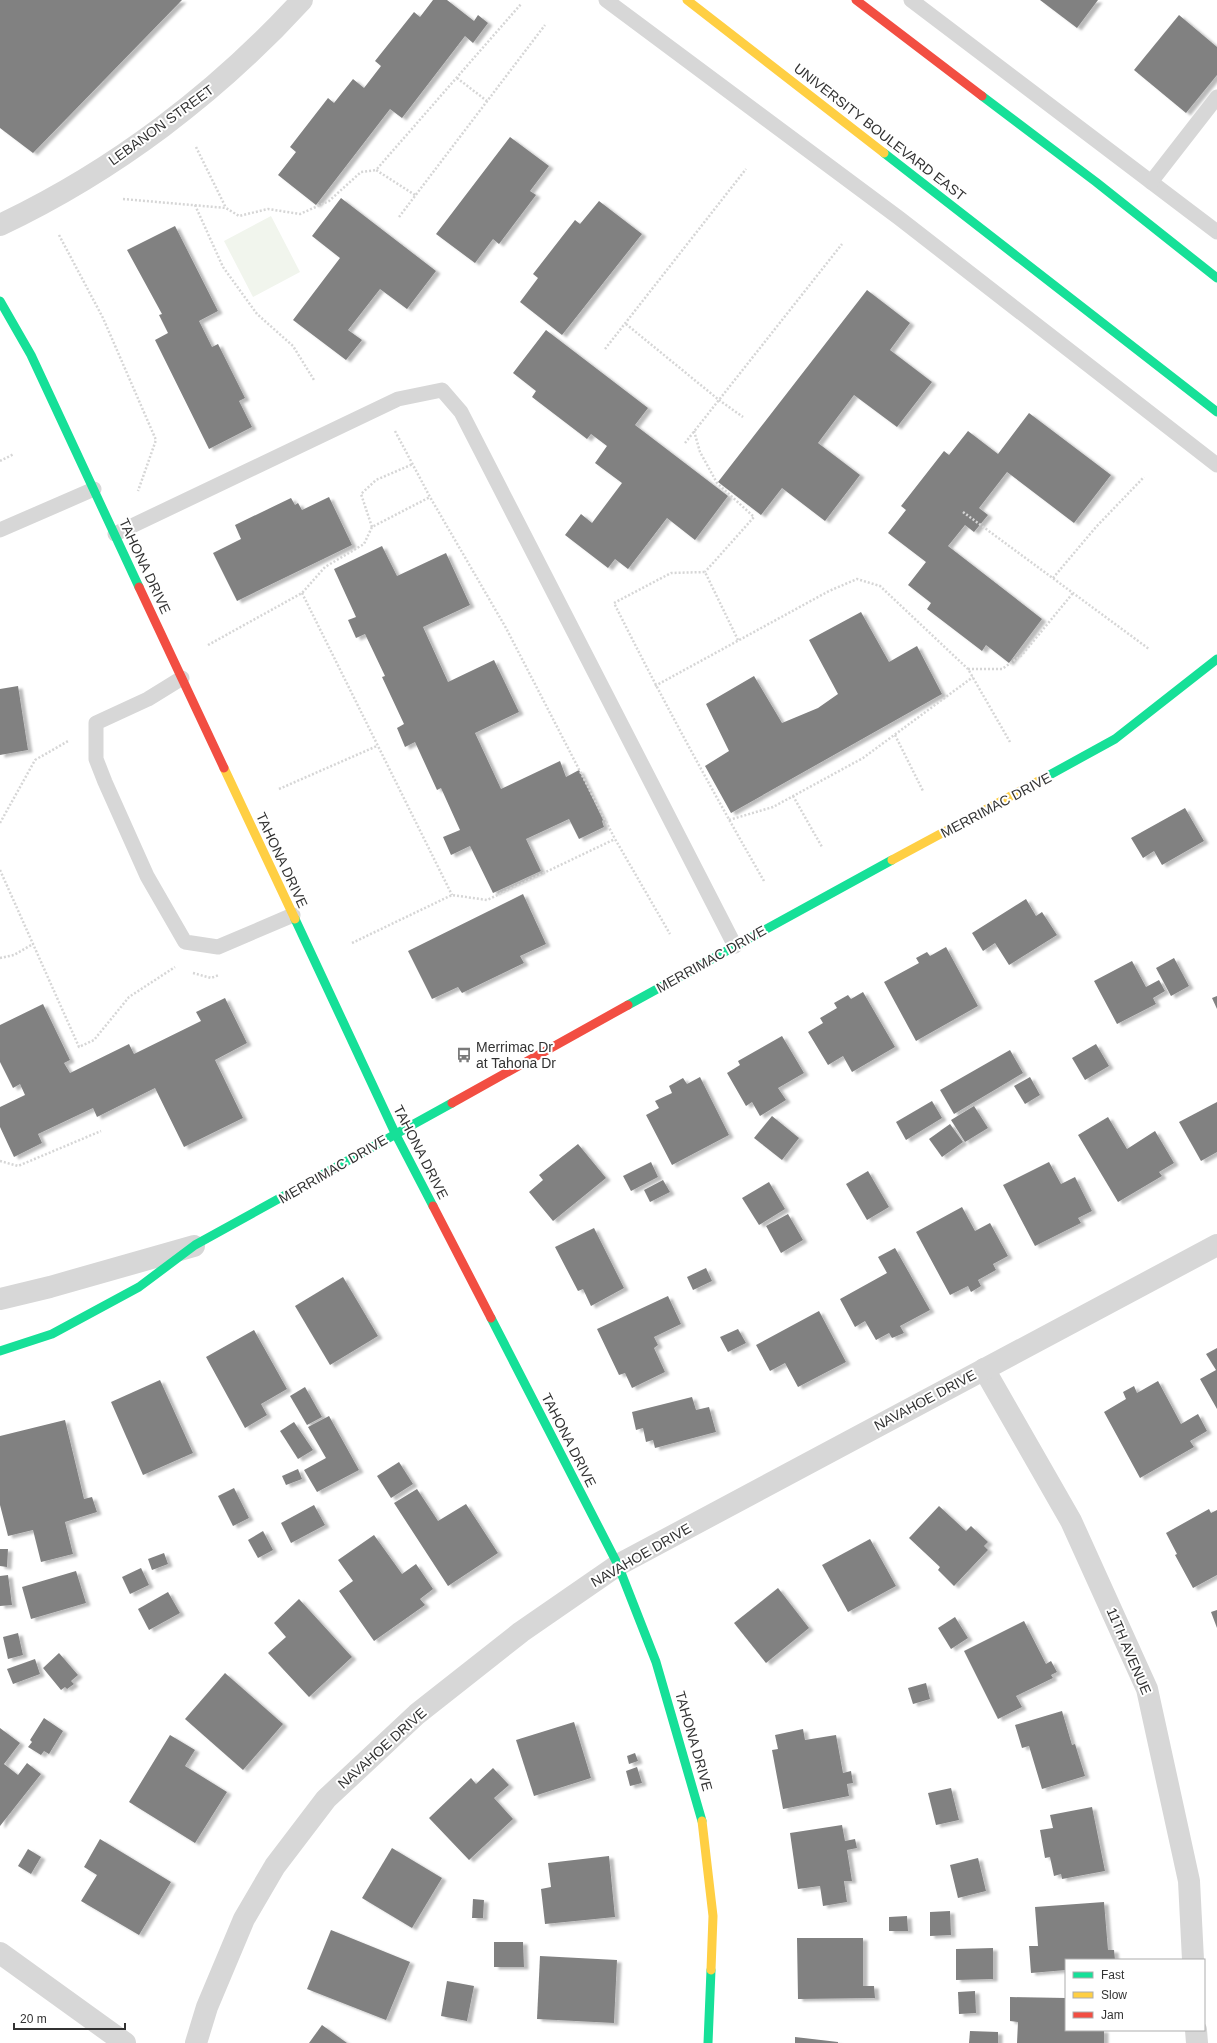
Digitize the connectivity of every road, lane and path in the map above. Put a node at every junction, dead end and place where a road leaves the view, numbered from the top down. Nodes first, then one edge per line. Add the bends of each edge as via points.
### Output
1 (302, 0) edge
2 (606, 0) edge
3 (687, 0) edge
4 (856, 0) edge
5 (911, 0) edge
6 (521, 4) dead end
7 (545, 25) dead end
8 (457, 78) junction
9 (1217, 97) edge
10 (487, 101) junction
11 (196, 147) dead end
12 (746, 169) dead end
13 (376, 170) junction
14 (1151, 182) junction
15 (415, 195) junction
16 (123, 199) dead end
17 (195, 205) junction
18 (226, 208) junction
19 (399, 217) dead end
20 (0, 225) edge
21 (1217, 232) edge
22 (59, 235) dead end
23 (842, 244) dead end
24 (1217, 278) edge
25 (0, 301) edge
26 (626, 324) junction
27 (606, 349) dead end
28 (314, 380) dead end
29 (719, 400) junction
30 (381, 408) junction
31 (1217, 412) edge
32 (743, 416) dead end
33 (694, 431) junction
34 (685, 443) dead end
35 (14, 454) dead end
36 (0, 461) edge
37 (413, 464) junction
38 (1217, 465) edge
39 (1144, 477) dead end
40 (94, 489) junction
41 (137, 496) dead end
42 (430, 497) junction
43 (963, 512) dead end
44 (372, 527) junction
45 (0, 530) edge
46 (115, 534) junction
47 (705, 572) junction
48 (1053, 578) junction
49 (302, 593) junction
50 (1073, 593) junction
51 (738, 640) junction
52 (208, 645) dead end
53 (1149, 649) dead end
54 (1217, 659) edge
55 (968, 669) junction
56 (973, 677) junction
57 (182, 678) junction
58 (655, 686) junction
59 (895, 735) junction
60 (70, 740) dead end
61 (1010, 742) dead end
62 (377, 746) junction
63 (280, 789) dead end
64 (923, 791) dead end
65 (793, 796) junction
66 (729, 820) junction
67 (0, 822) edge
68 (615, 839) junction
69 (822, 847) dead end
70 (0, 870) edge
71 (764, 881) dead end
72 (452, 895) junction
73 (293, 915) junction
74 (670, 934) dead end
75 (352, 943) dead end
76 (33, 944) junction
77 (735, 946) junction
78 (0, 958) edge
79 (183, 969) dead end
80 (190, 972) dead end
81 (224, 973) dead end
82 (101, 1131) dead end
83 (395, 1133) junction
84 (0, 1161) edge
85 (195, 1245) junction
86 (1217, 1245) edge
87 (0, 1299) edge
88 (0, 1351) edge
89 (984, 1369) junction
90 (618, 1565) junction
91 (0, 1953) edge
92 (1193, 1959) edge
93 (1196, 2031) edge
94 (125, 2043) edge
95 (196, 2043) edge
96 (708, 2043) edge
97 (1197, 2043) edge

1 - 20 street, LEBANON STREET via 271,34 228,74 172,120 110,164 42,205
2 - 38 lane via 900,218
3 - 31 street, UNIVERSITY BOULEVARD EAST
4 - 24 street via 1096,182
5 - 14 lane
6 - 8 path
7 - 10 path
8 - 10 path
8 - 13 path
9 - 14 lane
10 - 15 path
11 - 18 path
12 - 26 path
13 - 15 path
13 - 18 path via 360,172 329,201 300,214 268,208 239,216
14 - 21 lane
15 - 19 path
16 - 17 path
17 - 18 path
17 - 28 path via 223,266 257,314 293,346
22 - 41 path via 103,318 156,440
23 - 29 path
25 - 40 street, TAHONA DRIVE via 31,355
26 - 27 path
26 - 29 path
29 - 32 path
29 - 33 path
30 - 37 path
30 - 46 lane
30 - 77 lane via 398,399 442,390 462,412
33 - 34 path
33 - 47 path via 700,452 717,483 754,517
35 - 36 path
37 - 42 path
37 - 44 path via 376,480 361,494
39 - 48 path via 1096,527
40 - 45 lane
40 - 46 street, TAHONA DRIVE
42 - 44 path
42 - 68 path via 506,628
43 - 48 path
44 - 49 path via 364,544 325,567
46 - 57 street, TAHONA DRIVE
47 - 51 path
47 - 58 path via 671,573 614,603
48 - 50 path
49 - 52 path
49 - 62 path
50 - 53 path
50 - 55 path via 1022,655 1002,669
51 - 55 path via 829,591 857,579 880,586
51 - 58 path
54 - 77 street, MERRIMAC DRIVE via 1115,739
55 - 56 path
56 - 59 path
56 - 61 path
57 - 73 street, TAHONA DRIVE
57 - 73 lane via 148,699 96,723 96,759 147,876 185,942 218,947
58 - 66 path
59 - 64 path
59 - 65 path via 863,758
60 - 67 path via 34,760
62 - 63 path
62 - 72 path
65 - 66 path via 773,807
65 - 69 path
66 - 71 path
68 - 72 path via 487,900
68 - 74 path
70 - 76 path
72 - 75 path
73 - 83 street, TAHONA DRIVE
76 - 78 path via 14,955
76 - 79 path via 79,1047 94,1040 129,996 176,967
77 - 83 street, MERRIMAC DRIVE
80 - 81 path via 211,978
82 - 84 path via 18,1166
83 - 85 street, MERRIMAC DRIVE
83 - 90 street, TAHONA DRIVE
85 - 87 street, MERRIMAC DRIVE
85 - 88 street, MERRIMAC DRIVE via 139,1287 52,1334
86 - 89 street, NAVAHOE DRIVE
89 - 90 street, NAVAHOE DRIVE
89 - 92 street, 11TH AVENUE via 1071,1520 1147,1689 1189,1881
90 - 95 street, NAVAHOE DRIVE via 521,1632 417,1714 326,1799 275,1866 244,1919 206,2007
90 - 96 street, TAHONA DRIVE via 656,1662 701,1814 713,1916
91 - 94 street
93 - 97 street

